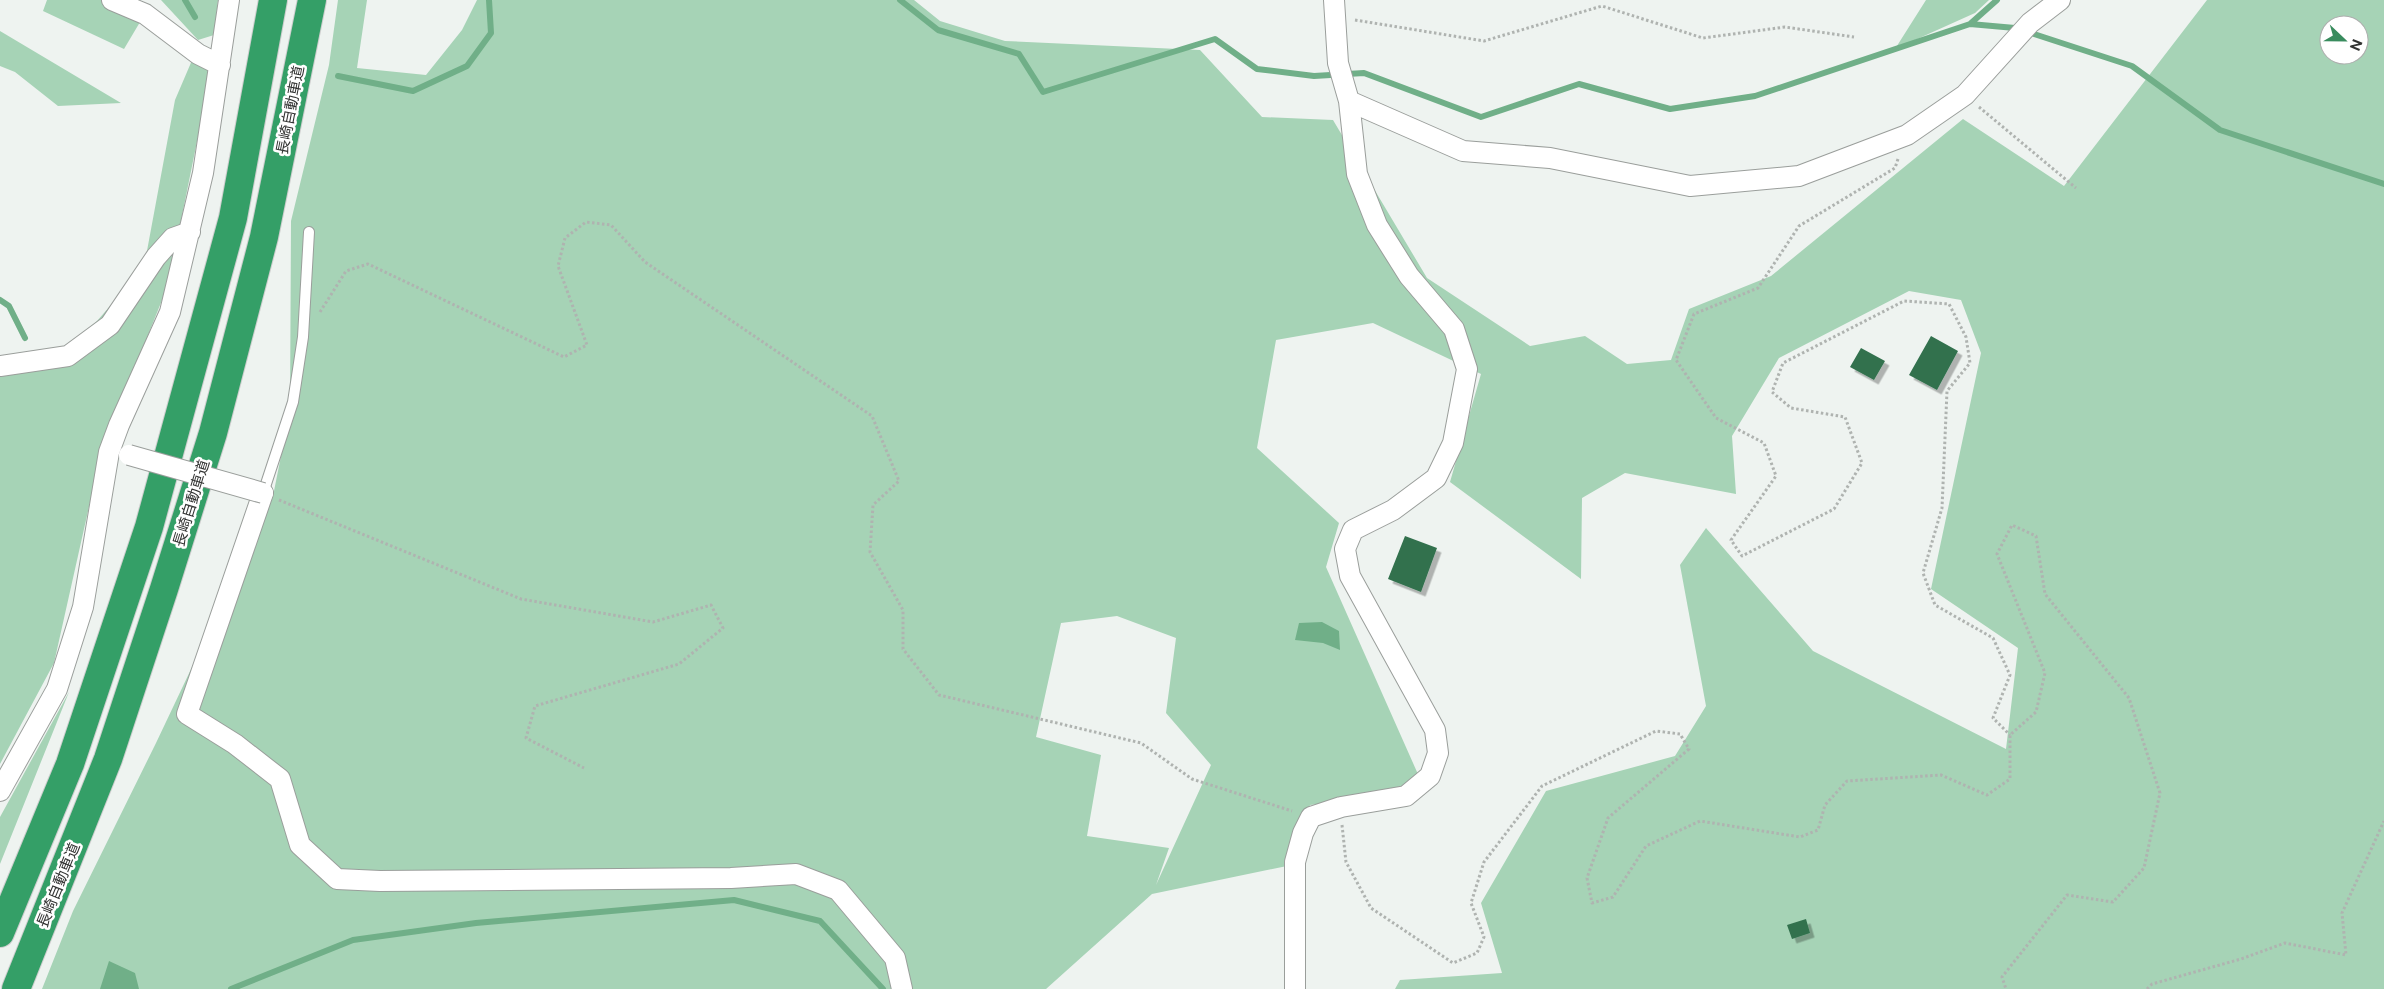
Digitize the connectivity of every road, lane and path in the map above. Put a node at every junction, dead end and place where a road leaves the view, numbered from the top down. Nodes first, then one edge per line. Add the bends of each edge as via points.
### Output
1 (112, 0) edge
2 (229, 0) edge
3 (273, 0) edge
4 (312, 0) edge
5 (1322, 0) edge
6 (2060, 0) edge
7 (1335, 8) edge
8 (1854, 37) dead end
9 (220, 65) junction
10 (1347, 94) junction
11 (1965, 96) junction
12 (1907, 135) junction
13 (2076, 188) dead end
14 (190, 232) junction
15 (309, 232) dead end
16 (304, 337) junction
17 (0, 366) edge
18 (109, 452) junction
19 (262, 493) junction
20 (2010, 735) junction
21 (584, 768) dead end
22 (0, 791) edge
23 (1341, 808) junction
24 (1311, 818) junction
25 (2384, 821) edge
26 (0, 933) edge
27 (16, 989) edge
28 (902, 989) edge
29 (1295, 989) edge
30 (2006, 989) edge
31 (2147, 989) edge

1 - 9 street via 145,14 198,54
2 - 9 street
3 - 26 highway via 233,218 149,527 70,764
4 - 27 highway, 長崎自動車道 via 264,237 213,433 108,759
5 - 7 street
6 - 11 street via 2030,24
7 - 8 path via 1484,41 1602,6 1704,38 1785,27
7 - 10 street via 1338,63
9 - 14 street
10 - 12 street via 1464,151 1550,158 1690,186 1799,176
10 - 23 street via 1357,174 1377,225 1409,276 1454,329 1467,370 1453,443 1436,478 1393,510 1352,530 1345,550 1350,576 1435,730 1438,753 1430,776 1406,796
11 - 12 street
11 - 13 path
12 - 20 path via 1894,168 1799,226 1758,288 1694,314 1676,360 1716,418 1764,442 1776,476 1731,540 1742,556 1834,509 1862,462 1845,417 1791,408 1772,392 1784,363 1904,301 1949,304 1966,337 1970,363 1947,391 1942,508 1923,573 1934,605 1993,638 2010,676 1993,718
14 - 17 street via 173,238 156,257 110,325 68,356
14 - 18 street via 170,312 118,425
15 - 16 lane
16 - 19 lane via 293,402
16 - 24 path via 346,271 368,264 564,356 587,345 558,266 566,238 586,222 611,226 645,262 872,416 899,481 873,504 870,552 903,610 903,649 939,695 1141,743 1192,778
18 - 19 street, bridge
18 - 22 street via 83,607 57,689
19 - 21 path via 521,599 653,622 711,605 723,628 679,664 535,706 526,738
19 - 28 street via 187,714 235,744 280,779 300,844 337,879 731,878 796,874 838,890 895,958
20 - 23 path via 2010,779 1988,795 1941,775 1847,781 1825,805 1818,830 1800,837 1700,821 1646,846 1613,897 1592,903 1587,878 1608,818 1689,749 1680,734 1656,730 1542,786 1484,862 1471,902 1484,937 1476,953 1453,963 1371,908 1346,862
20 - 30 path via 2036,712 2045,673 1997,554 2012,525 2036,536 2045,594 2130,698 2160,793 2144,868 2113,902 2067,895 2002,977
23 - 24 street
24 - 29 street via 1302,833 1295,862
25 - 31 path via 2342,913 2346,955 2285,943 2152,984

